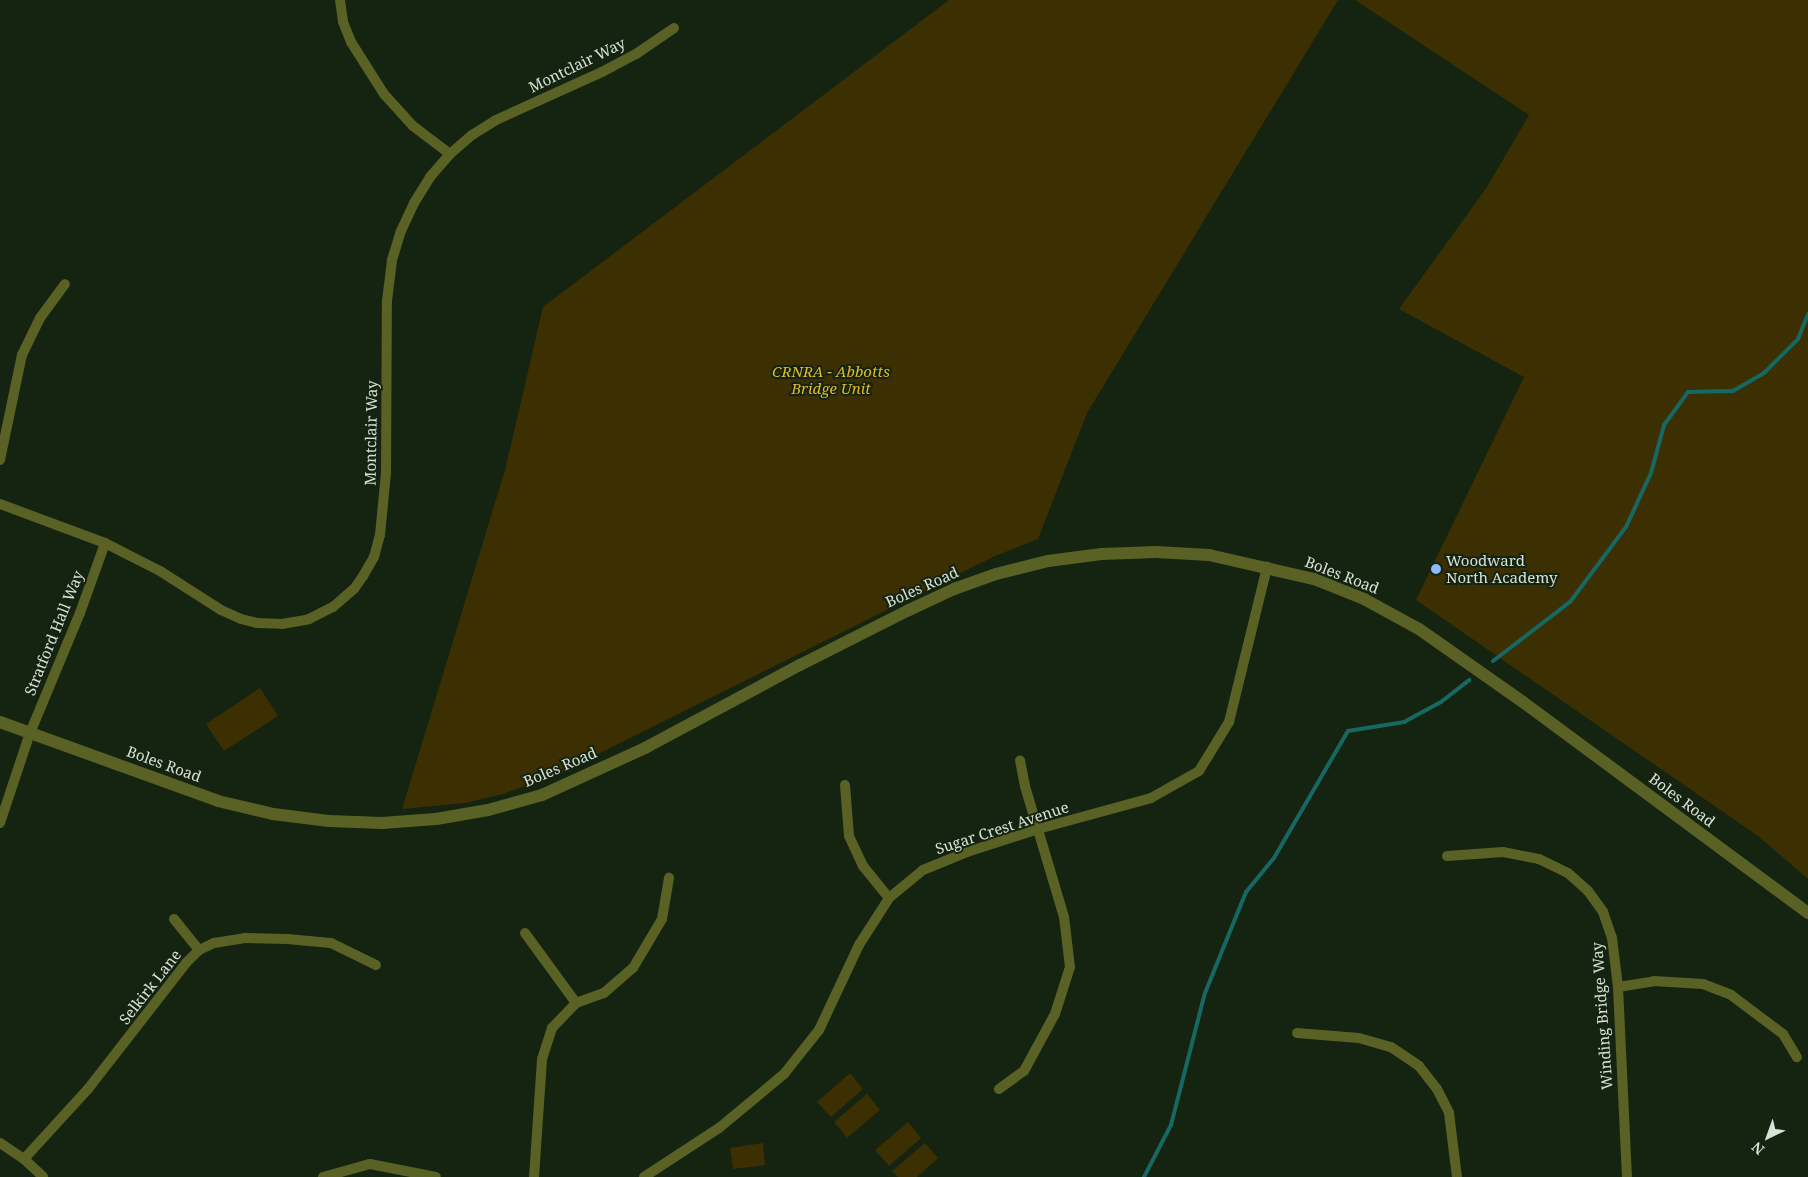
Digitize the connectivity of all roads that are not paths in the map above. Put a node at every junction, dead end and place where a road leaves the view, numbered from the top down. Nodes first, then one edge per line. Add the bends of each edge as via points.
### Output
1 (340, 0) edge
2 (674, 28) dead end
3 (450, 154) junction
4 (65, 284) dead end
5 (0, 460) edge
6 (0, 504) edge
7 (105, 543) junction
8 (1267, 567) junction
9 (0, 722) edge
10 (30, 733) junction
11 (1020, 760) dead end
12 (845, 785) dead end
13 (0, 823) edge
14 (1038, 829) junction
15 (1447, 856) dead end
16 (669, 878) dead end
17 (889, 898) junction
18 (1808, 913) edge
19 (174, 919) dead end
20 (525, 933) dead end
21 (198, 950) junction
22 (376, 965) dead end
23 (1618, 987) junction
24 (576, 1003) junction
25 (1297, 1033) dead end
26 (1797, 1057) dead end
27 (1000, 1089) dead end
28 (0, 1143) edge
29 (24, 1159) junction
30 (43, 1177) edge
31 (323, 1177) edge
32 (436, 1177) edge
33 (534, 1177) edge
34 (644, 1177) edge
35 (1457, 1177) edge
36 (1627, 1177) edge

1 - 3 street via 343,22 351,42 384,94 413,126
2 - 3 street, Montclair Way via 602,72 496,120
3 - 7 street, Montclair Way via 414,203 392,260 387,301 386,473 380,535 374,556 354,589 309,619 282,624 257,622 221,610 160,571
4 - 5 street via 40,318 22,355
6 - 7 street, Montclair Way
7 - 10 street, Stratford Hall Way
8 - 10 street, Boles Road via 1209,556 1156,552 1058,560 996,574 908,610 645,748 542,795 488,810 436,819 329,822 273,814 218,801
8 - 14 street, Sugar Crest Avenue via 1229,722 1199,771 1151,798
8 - 18 street, Boles Road via 1314,579 1364,599 1419,629
9 - 10 street, Boles Road
10 - 13 street, Stratford Hall Way
11 - 14 street
12 - 17 street via 849,836 863,866
14 - 17 street, Sugar Crest Avenue via 924,870
14 - 27 street via 1064,917 1070,967 1055,1014 1024,1071
15 - 23 street, Winding Bridge Way via 1502,852 1539,859 1568,873 1588,891 1603,912 1612,938
16 - 24 street via 662,919 633,968 604,993
17 - 34 street, Sugar Crest Avenue via 859,945 818,1030 784,1074 719,1128
19 - 21 street
20 - 24 street
21 - 22 street, Selkirk Lane via 214,942 245,938 287,939 330,943
21 - 29 street, Selkirk Lane via 88,1089
23 - 26 street via 1654,981 1703,984 1731,994 1783,1034
23 - 36 street, Winding Bridge Way
24 - 33 street via 552,1028 542,1059
25 - 35 street via 1359,1038 1391,1047 1419,1066 1437,1089 1449,1113
28 - 29 street
29 - 30 street
31 - 32 street via 370,1164

